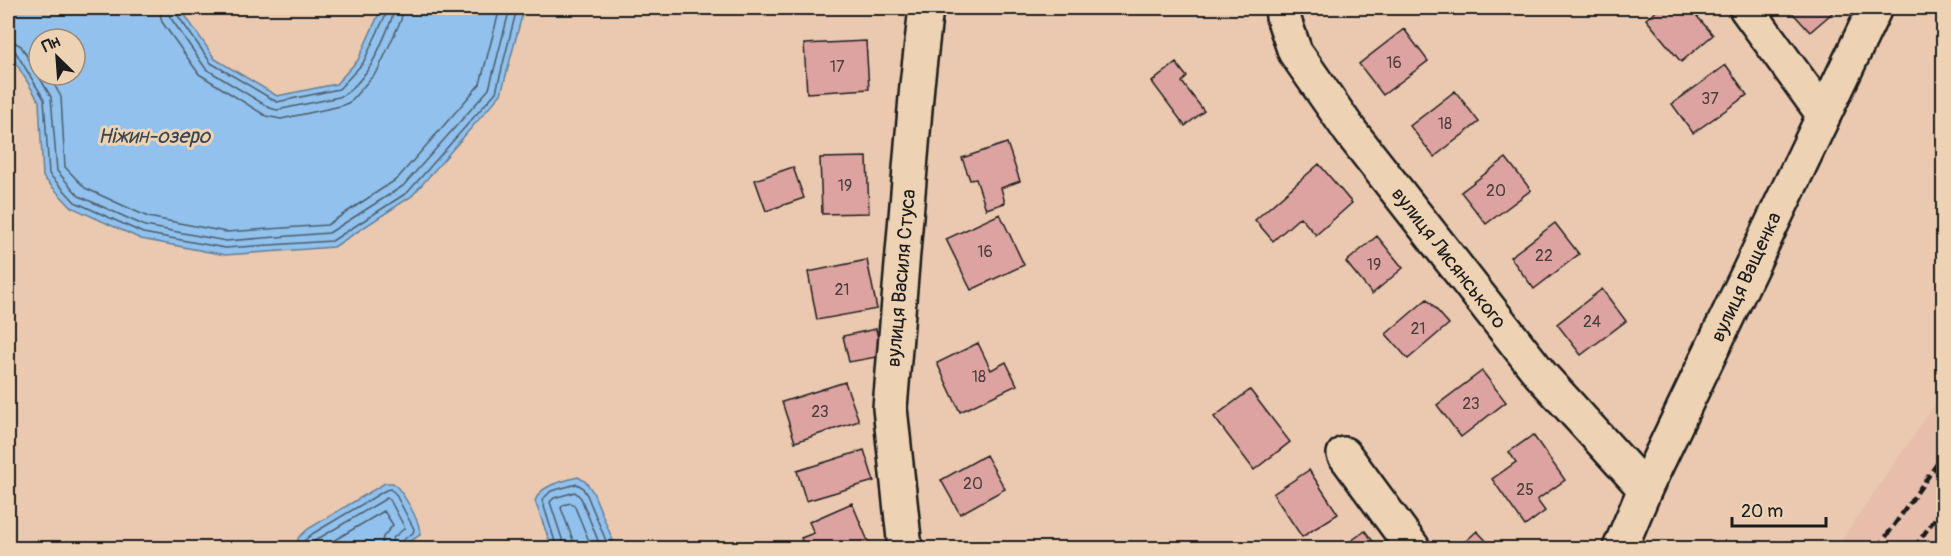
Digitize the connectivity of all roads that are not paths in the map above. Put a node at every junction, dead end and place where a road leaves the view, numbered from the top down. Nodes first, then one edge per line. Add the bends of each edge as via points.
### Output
1 (927, 8) edge
2 (1282, 8) edge
3 (1746, 8) edge
4 (1875, 8) edge
5 (1824, 114) junction
6 (1344, 454) dead end
7 (1645, 489) junction
8 (905, 549) edge
9 (1413, 549) edge
10 (1620, 549) edge

1 - 8 street, вулиця Василя Стуса via 890,408
2 - 7 street, вулиця Лисянського via 1295,52 1350,131 1541,375
3 - 5 street
4 - 5 street, вулиця Ващенка
5 - 7 street, вулиця Ващенка
6 - 9 street
7 - 10 street, вулиця Ващенка

